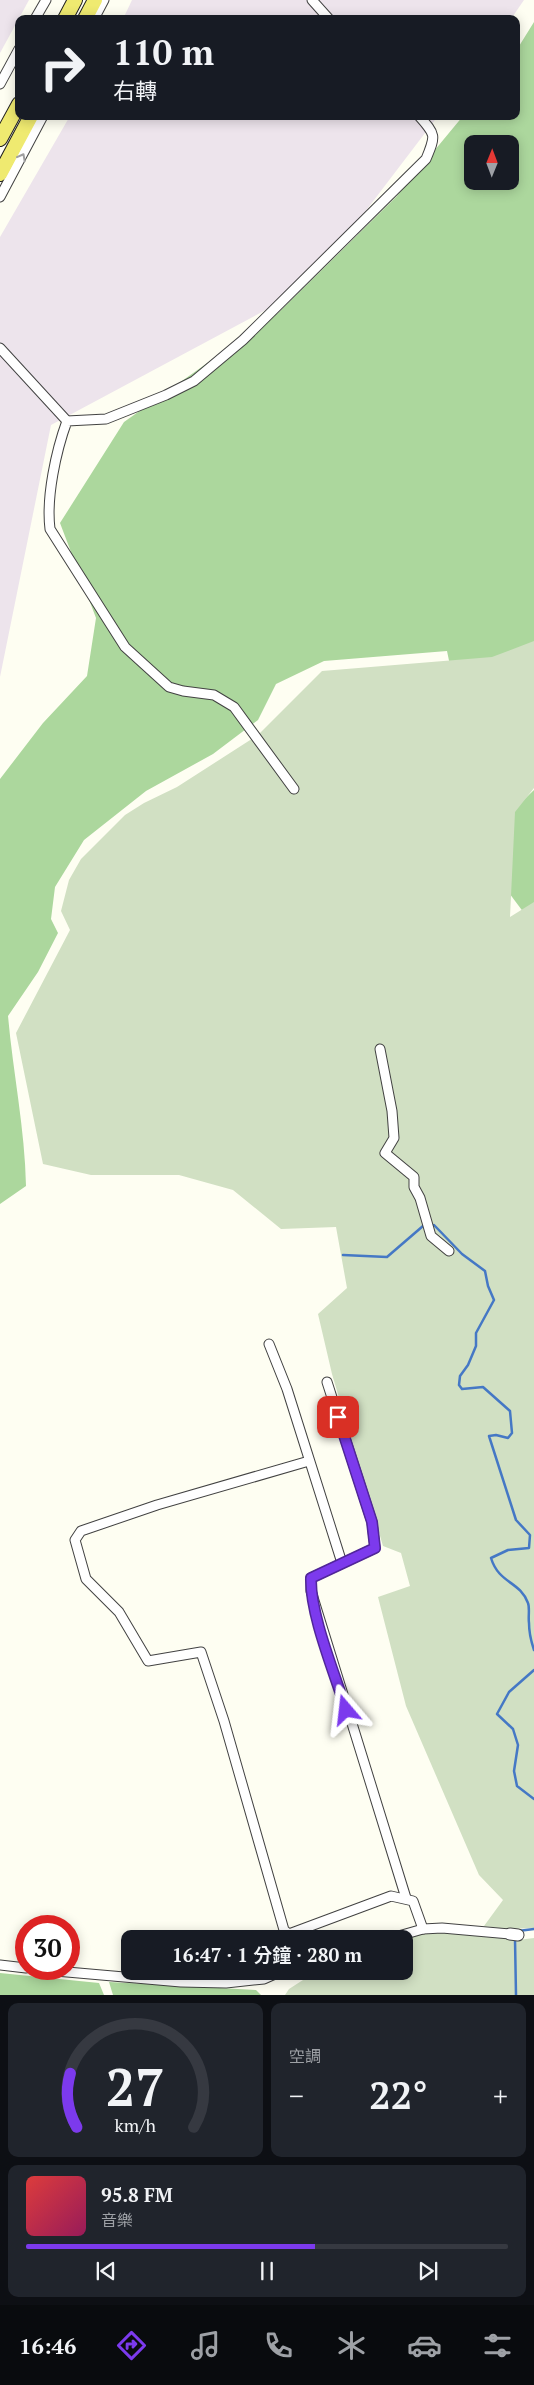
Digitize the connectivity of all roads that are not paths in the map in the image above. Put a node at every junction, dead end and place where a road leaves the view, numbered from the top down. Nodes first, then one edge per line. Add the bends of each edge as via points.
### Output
1 (46, 0) edge
2 (75, 0) edge
3 (95, 0) edge
4 (103, 0) edge
5 (312, 0) edge
6 (37, 15) edge
7 (67, 15) edge
8 (87, 15) edge
9 (96, 15) edge
10 (325, 15) edge
11 (15, 56) edge
12 (0, 84) edge
13 (15, 111) edge
14 (29, 120) edge
15 (41, 120) edge
16 (422, 120) edge
17 (0, 139) edge
18 (0, 174) edge
19 (0, 197) edge
20 (0, 348) edge
21 (67, 421) junction
22 (294, 789) dead end
23 (380, 1049) dead end
24 (448, 1251) dead end
25 (269, 1344) dead end
26 (327, 1382) dead end
27 (309, 1461) junction
28 (342, 1563) junction
29 (406, 1898) junction
30 (423, 1929) junction
31 (413, 1932) edge
32 (514, 1935) dead end
33 (0, 1965) edge
34 (15, 1967) edge
35 (80, 1973) edge
36 (121, 1977) edge
37 (151, 1980) edge
38 (254, 1980) edge

1 - 6 street
2 - 7 main road
3 - 8 main road
4 - 9 street
5 - 10 street
11 - 12 street
13 - 17 main road
14 - 18 main road
19 -> 15 street
16 - 21 street via 432,131 433,143 426,159 243,340 194,382 106,419
20 - 21 street
21 - 22 street via 60,438 48,512 50,529 125,648 169,687 183,692 214,694 234,708
23 - 24 street via 394,1138 385,1153 414,1177 414,1187 431,1236
25 - 27 street
26 - 28 street via 372,1522 375,1548
27 - 28 street
27 - 29 street via 157,1504 80,1531 75,1540 86,1579 119,1612 148,1661 202,1652 284,1930 289,1934 390,1896
28 - 29 street via 311,1578 311,1591
29 - 30 street via 413,1901
30 - 31 street
30 - 32 street
33 - 34 street
35 - 36 street
37 - 38 street via 226,1983

